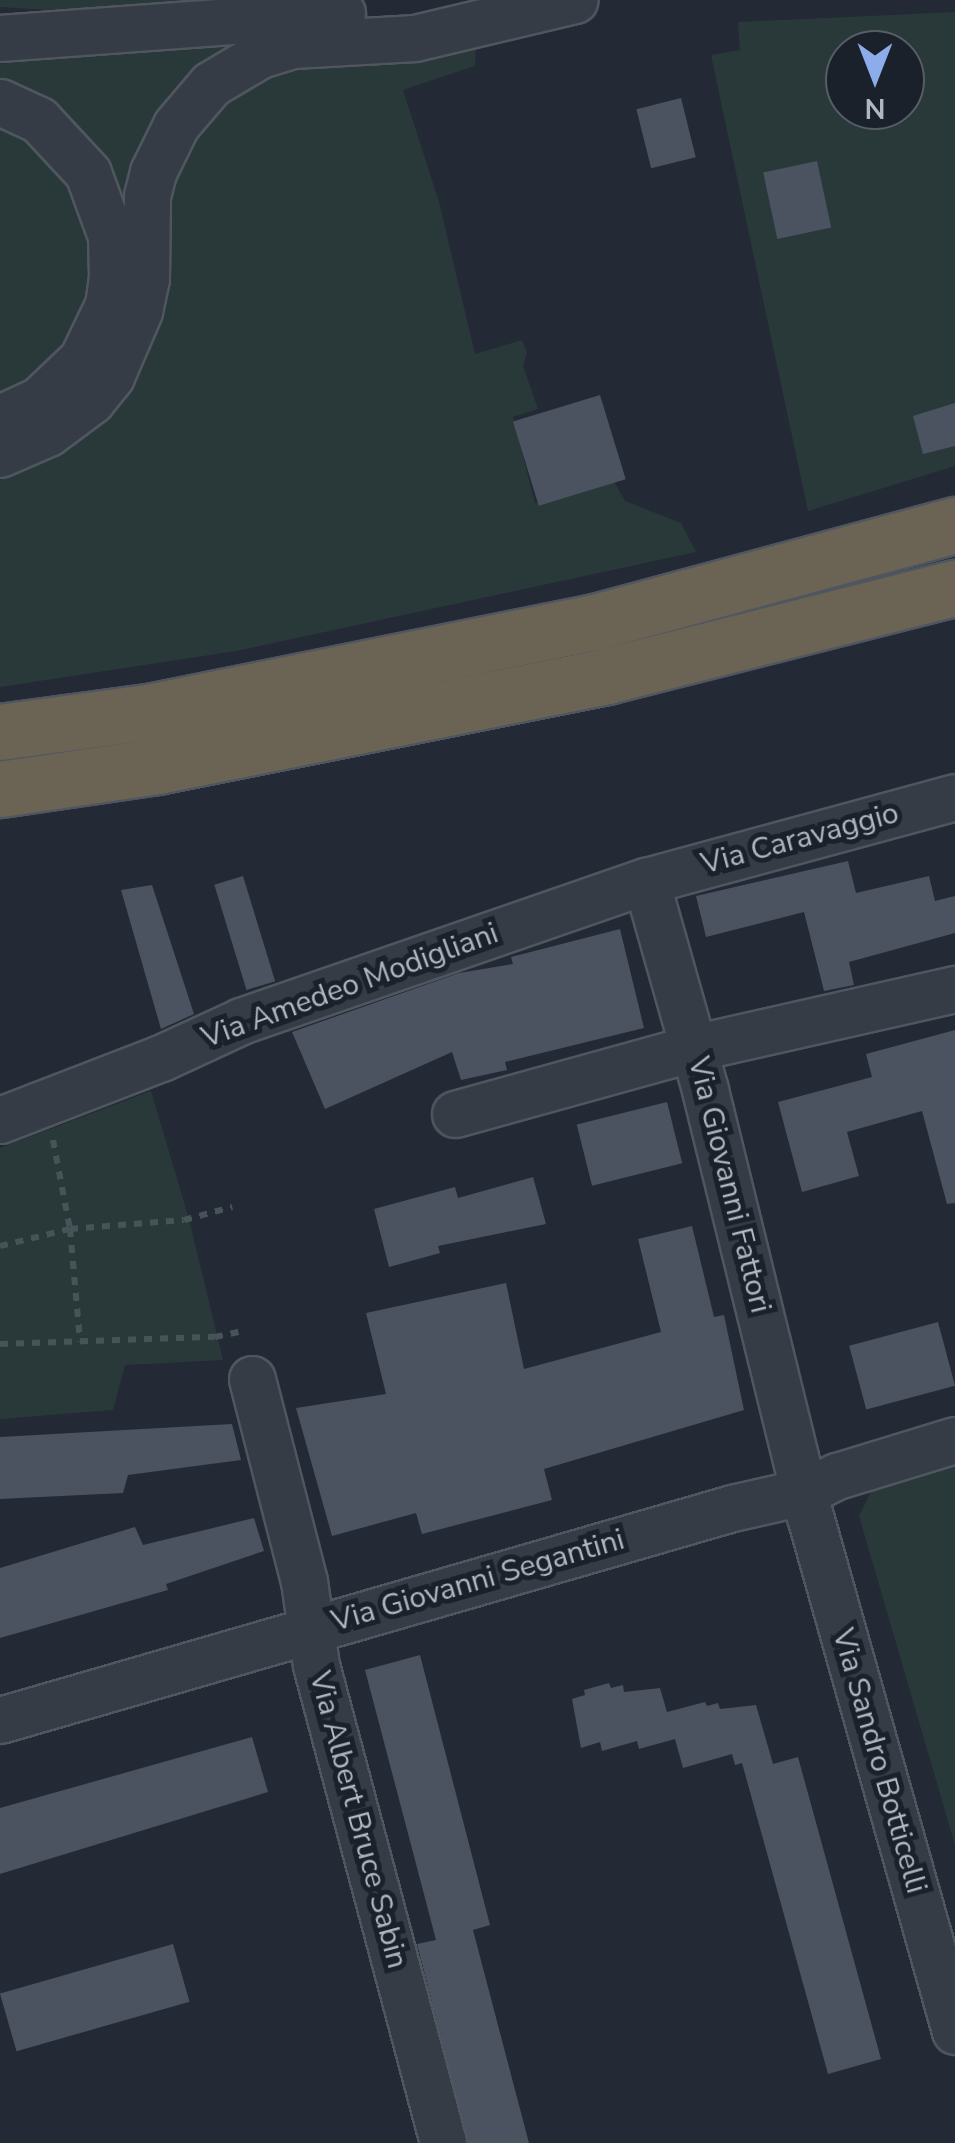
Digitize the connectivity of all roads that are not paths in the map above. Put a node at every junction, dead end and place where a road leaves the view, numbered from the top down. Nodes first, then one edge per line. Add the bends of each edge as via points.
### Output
1 (559, 0) edge
2 (576, 0) edge
3 (6, 35) edge
4 (0, 102) edge
5 (0, 418) edge
6 (0, 454) edge
7 (955, 525) edge
8 (955, 588) edge
9 (0, 732) edge
10 (0, 790) edge
11 (955, 797) edge
12 (646, 880) junction
13 (955, 989) edge
14 (694, 1048) junction
15 (455, 1114) dead end
16 (0, 1120) edge
17 (252, 1379) dead end
18 (955, 1440) edge
19 (807, 1491) junction
20 (311, 1630) junction
21 (0, 1720) edge
22 (955, 2030) edge
23 (443, 2143) edge

1 - 3 street
2 - 6 street via 415,38 293,45 211,84 176,125 154,172 139,312 110,376 91,401 48,433
4 - 5 street via 39,120 88,172 111,236 112,278 108,305 82,358 39,400
7 - 9 highway via 595,622 148,712
8 - 10 highway via 606,676 157,766
11 - 12 street, Via Caravaggio
12 - 14 street, Via Giovanni Fattori
12 - 16 street, Via Amedeo Modigliani via 240,1021
13 - 14 street
14 - 15 street
14 - 19 street, Via Giovanni Fattori
17 - 20 street, Via Albert Bruce Sabin
18 - 19 street, Via Giovanni Segantini
19 - 20 street, Via Giovanni Segantini
19 - 22 street, Via Sandro Botticelli
20 - 21 street, Via Giovanni Segantini
20 - 23 street, Via Albert Bruce Sabin

